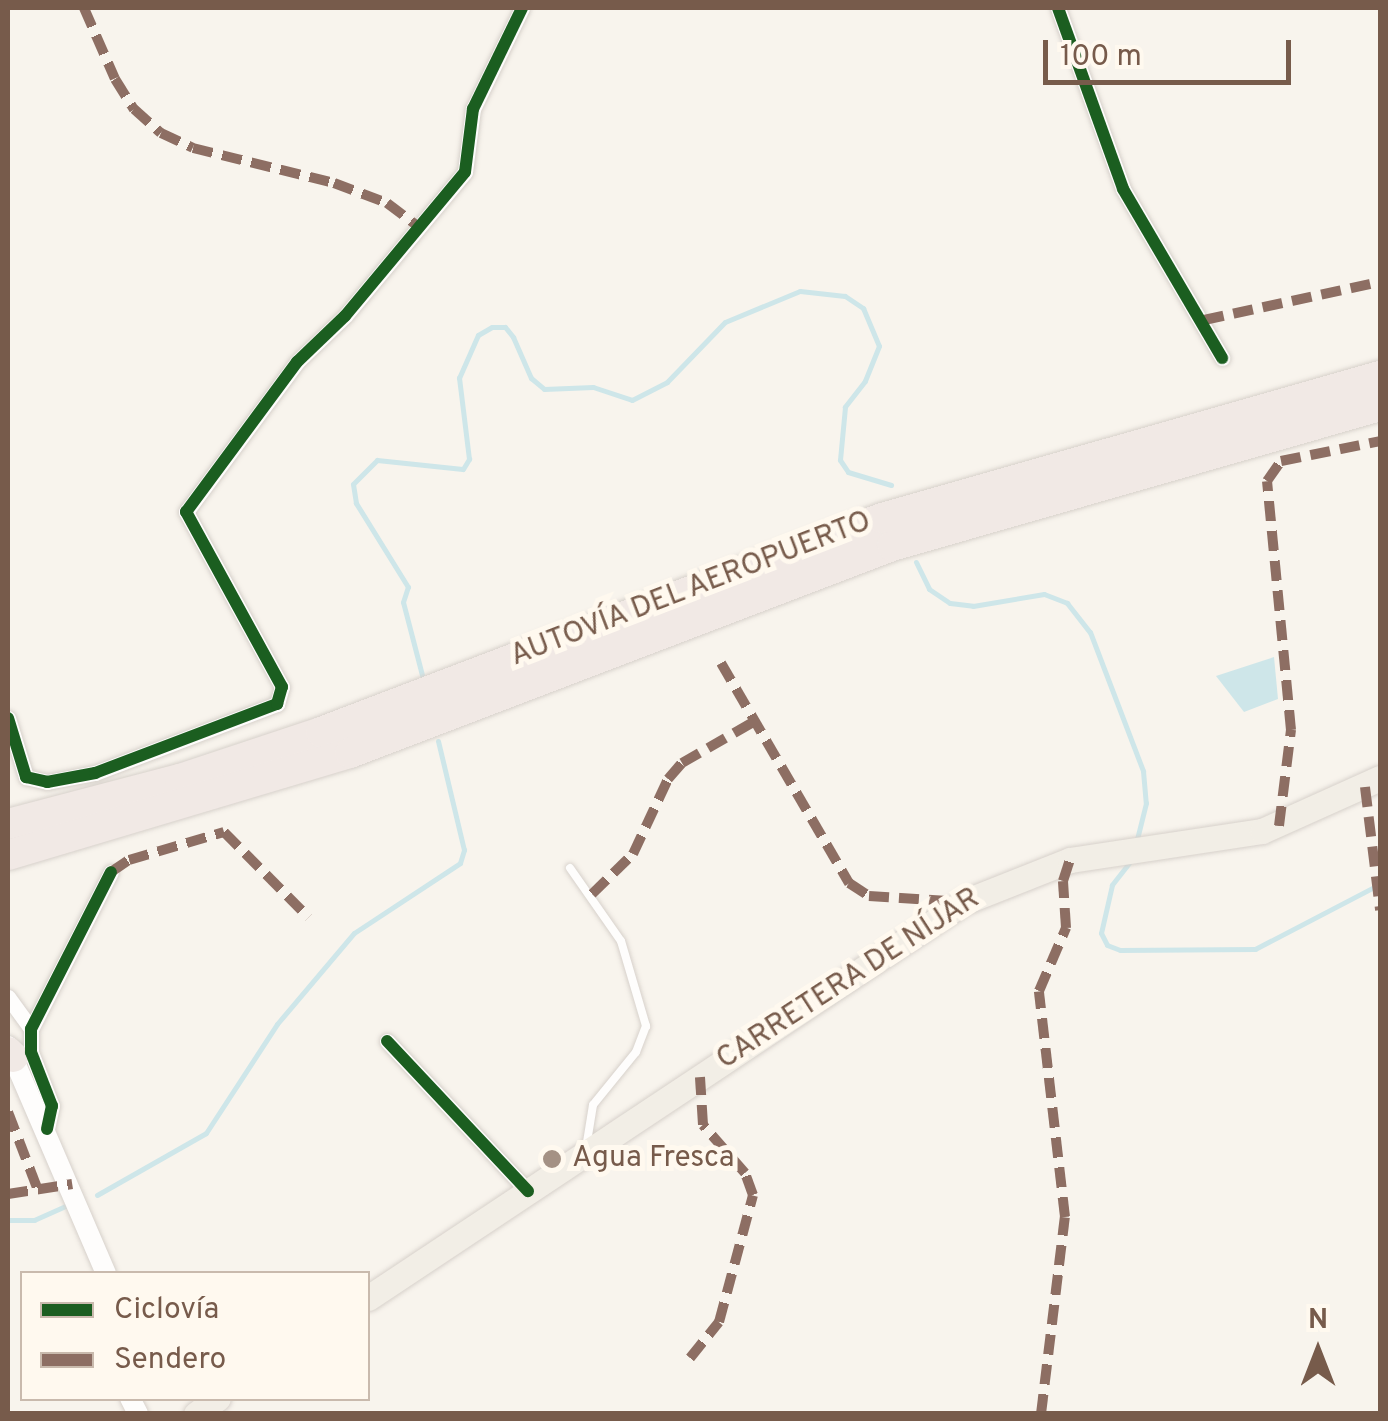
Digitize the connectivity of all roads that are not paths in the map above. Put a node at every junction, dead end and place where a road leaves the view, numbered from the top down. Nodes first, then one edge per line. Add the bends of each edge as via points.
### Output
1 (522, 8) edge
2 (1058, 8) edge
3 (1222, 358) dead end
4 (1380, 376) edge
5 (1380, 406) edge
6 (8, 718) edge
7 (1380, 778) edge
8 (8, 824) edge
9 (8, 855) edge
10 (570, 868) dead end
11 (112, 872) dead end
12 (8, 997) edge
13 (31, 1029) junction
14 (387, 1041) dead end
15 (10, 1052) edge
16 (46, 1129) junction
17 (586, 1152) junction
18 (528, 1191) junction
19 (105, 1271) edge
20 (370, 1297) edge

1 - 6 street via 473,109 465,172 297,362 186,512 282,688 277,704 95,774 48,782 26,777
2 - 3 street via 1123,189
4 - 8 highway, AUTOVÍA DEL AEROPUERTO via 882,518 321,732 180,779
5 - 9 highway, AUTOVÍA DEL AEROPUERTO via 892,546 350,753
7 - 17 main road, CARRETERA DE NÍJAR via 1262,831 1070,860 1006,881 922,927
10 - 17 lane via 621,941 646,1026 636,1052 593,1104 584,1126
11 - 13 street
12 - 13 street
13 - 16 street via 31,1052 52,1106
14 - 18 street
15 - 16 street
16 - 19 street
17 - 18 main road, CARRETERA DE NÍJAR
18 - 20 main road, CARRETERA DE NÍJAR

